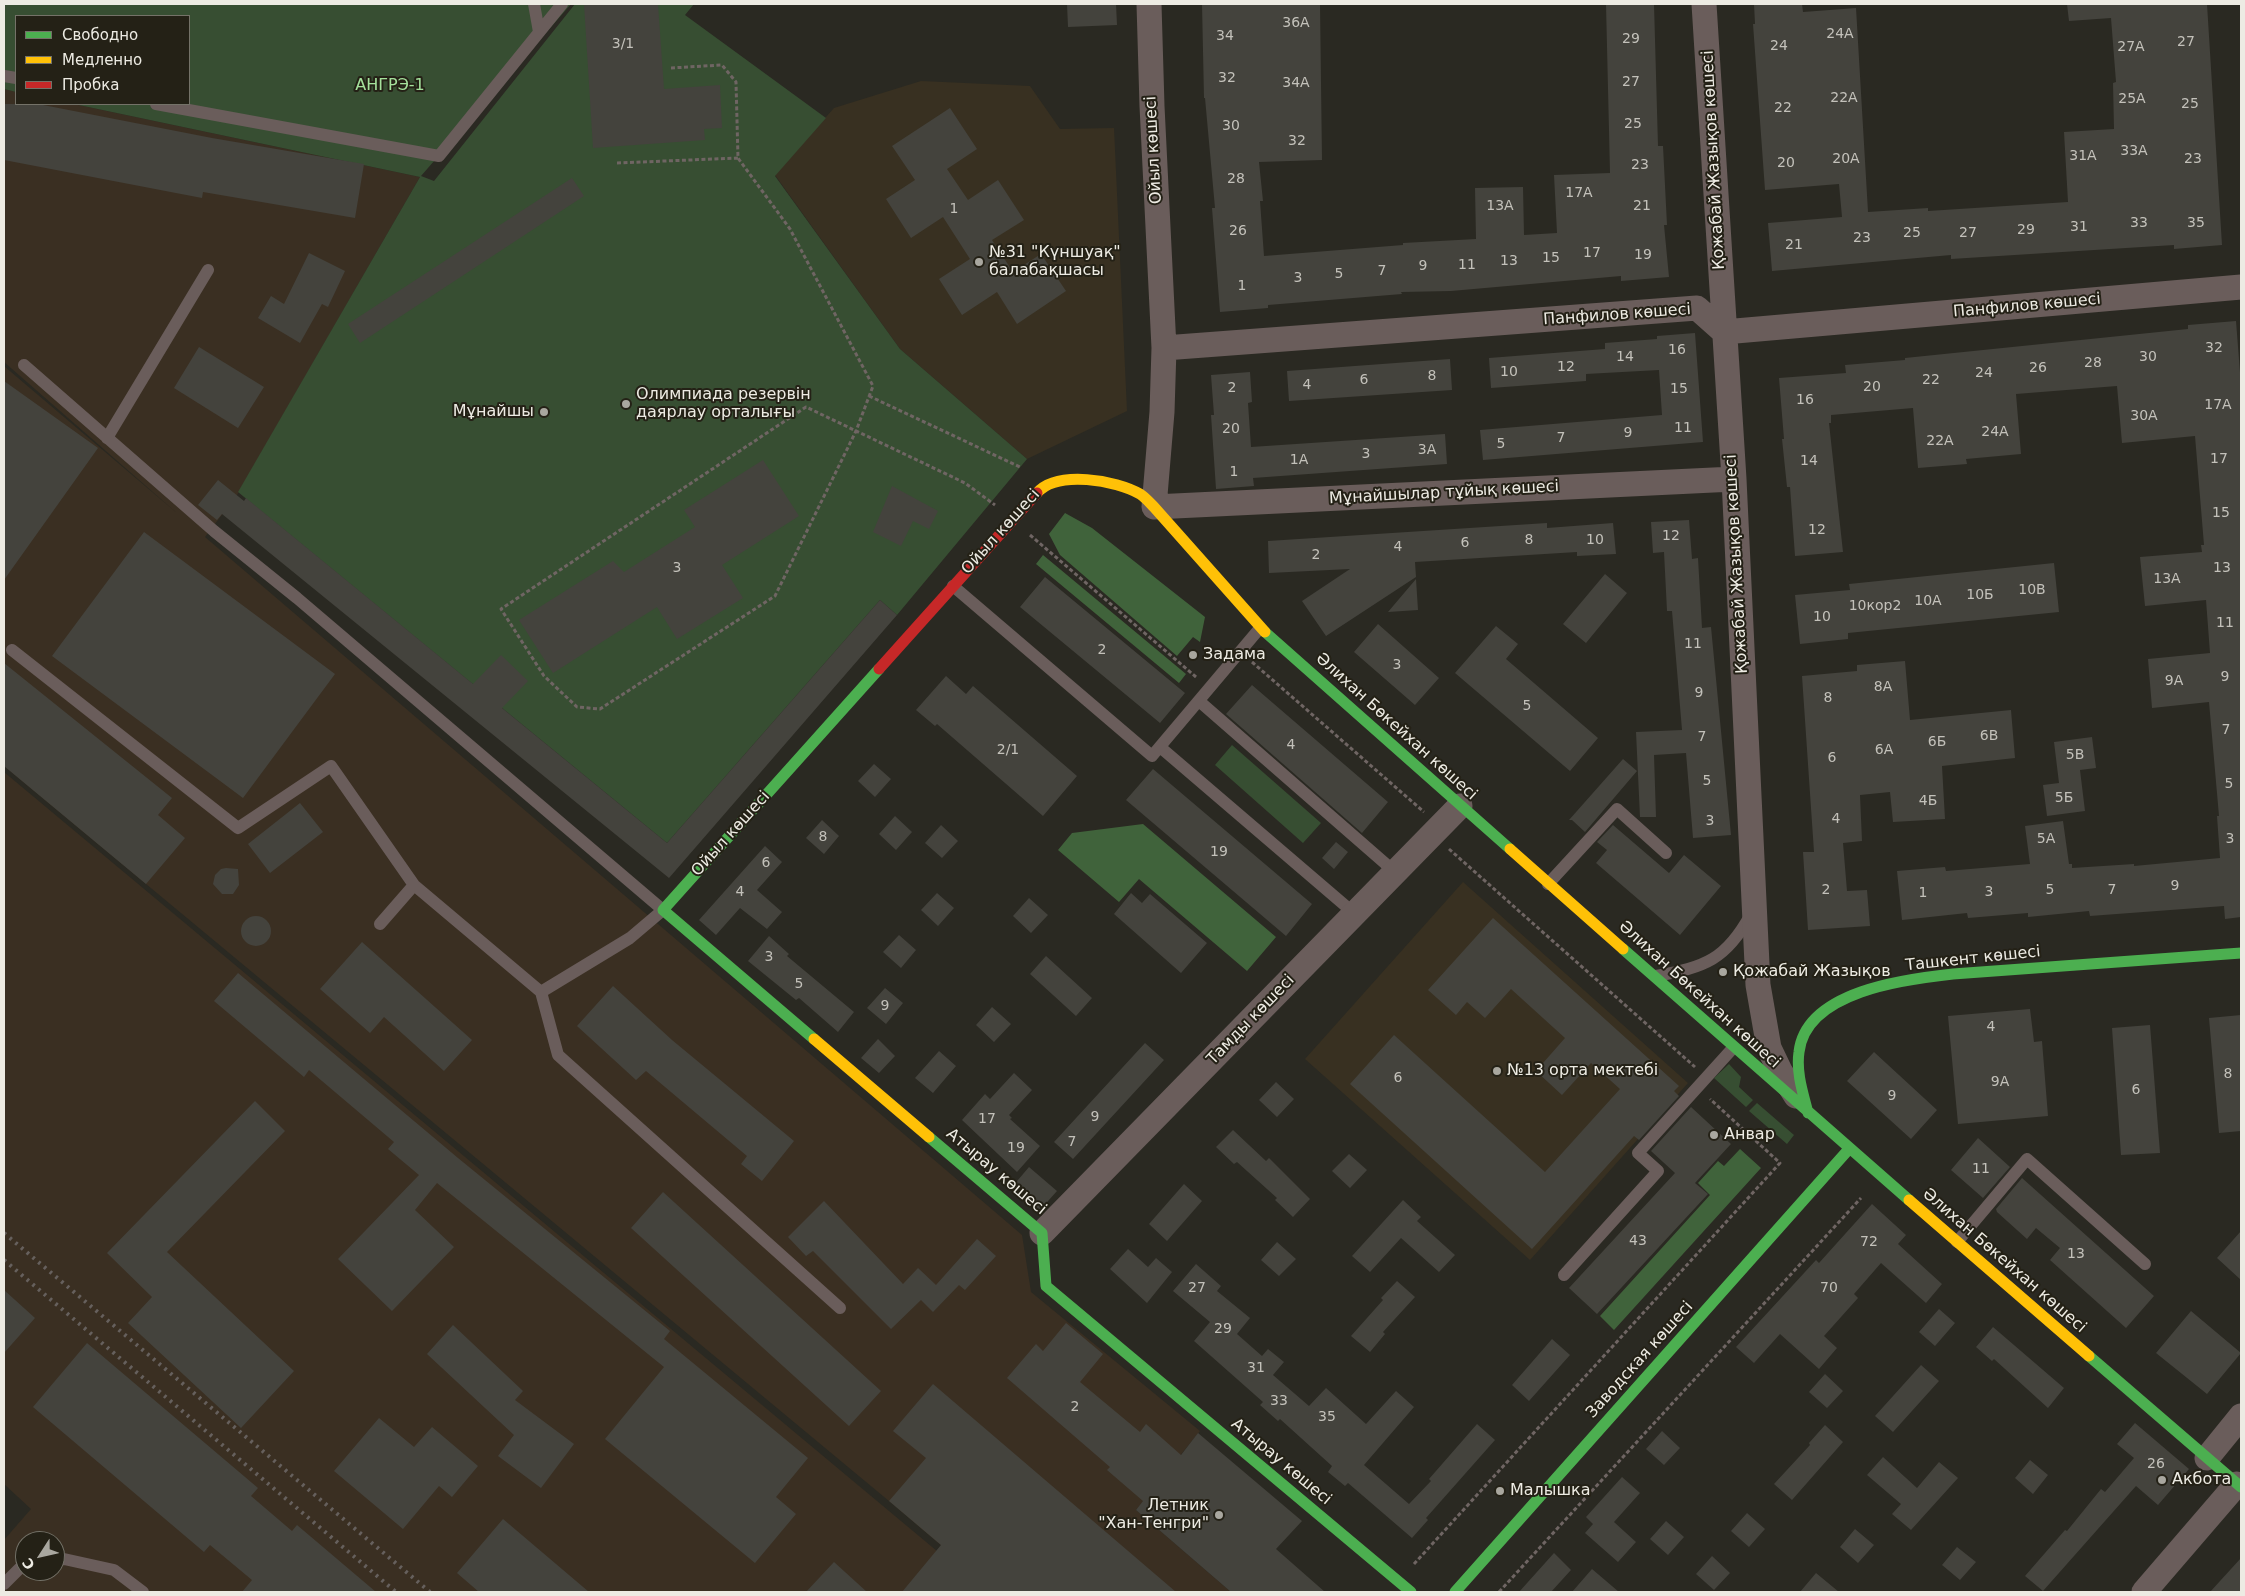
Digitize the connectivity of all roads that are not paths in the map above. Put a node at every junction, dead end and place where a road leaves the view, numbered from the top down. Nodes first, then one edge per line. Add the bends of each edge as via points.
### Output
1 (534, 4) edge
2 (562, 4) edge
3 (1149, 4) edge
4 (1704, 4) edge
5 (539, 32) junction
6 (161, 105) edge
7 (208, 270) dead end
8 (2241, 287) edge
9 (1724, 332) junction
10 (1164, 348) junction
11 (24, 365) dead end
12 (107, 438) junction
13 (1734, 479) junction
14 (1154, 508) junction
15 (953, 586) junction
16 (1260, 628) junction
17 (12, 650) dead end
18 (1199, 700) junction
19 (1160, 747) junction
20 (1460, 806) junction
21 (1666, 853) dead end
22 (1396, 872) junction
23 (1548, 884) junction
24 (414, 885) junction
25 (1755, 908) junction
26 (663, 910) junction
27 (1355, 914) junction
28 (380, 924) dead end
29 (2241, 953) edge
30 (1653, 976) junction
31 (541, 992) junction
32 (1733, 1048) junction
33 (1808, 1113) junction
34 (1849, 1149) junction
35 (1042, 1233) junction
36 (1956, 1242) junction
37 (2145, 1264) dead end
38 (1564, 1275) dead end
39 (840, 1308) dead end
40 (2241, 1416) edge
41 (2207, 1458) junction
42 (2239, 1486) edge
43 (65, 1559) edge
44 (15, 1573) edge
45 (4, 1584) edge
46 (143, 1592) edge
47 (1411, 1592) edge
48 (1455, 1592) edge
49 (2144, 1592) edge

1 - 5 lane
2 - 5 lane
3 - 10 street, Ойыл көшесі
4 - 9 street, Қожабай Жазықов көшесі
5 - 6 lane via 439,156
7 - 12 lane
8 - 9 street, Панфилов көшесі
9 - 10 street, Панфилов көшесі via 1697,308
9 - 13 street, Қожабай Жазықов көшесі
10 - 14 street, Ойыл көшесі
11 - 12 lane
12 - 26 lane
13 - 14 street, Мұнайшылар тұйық көшесі
13 - 25 street, Қожабай Жазықов көшесі
14 - 15 street, Ойыл көшесі via 1140,494 1092,480 1061,480 1042,487
14 - 16 street, Әлихан Бөкейхан көшесі
15 - 19 lane via 1152,756
15 - 26 street, Ойыл көшесі
16 - 18 lane
16 - 20 street, Әлихан Бөкейхан көшесі
17 - 24 lane via 238,828 331,766
18 - 19 lane
18 - 22 lane
19 - 27 lane
20 - 22 street, Тамды көшесі
20 - 23 street, Әлихан Бөкейхан көшесі
21 - 23 lane via 1617,809
22 - 27 street, Тамды көшесі
23 - 30 street, Әлихан Бөкейхан көшесі
24 - 28 lane
24 - 31 lane
25 - 30 lane via 1740,934 1714,958 1697,967
25 - 33 street, Қожабай Жазықов көшесі via 1758,985 1769,1048
26 - 31 lane via 630,938
26 - 35 street, Атырау көшесі
27 - 35 street, Тамды көшесі
29 - 33 street, Ташкент көшесі via 1956,974 1870,989 1832,1006 1812,1022 1805,1033 1798,1064
30 - 32 street, Әлихан Бөкейхан көшесі
31 - 39 lane via 558,1055
32 - 33 street, Әлихан Бөкейхан көшесі
32 - 38 lane via 1638,1153 1658,1171
33 - 34 street, Әлихан Бөкейхан көшесі
34 - 36 street, Әлихан Бөкейхан көшесі
34 - 48 street, Заводская көшесі
35 - 47 street, Атырау көшесі via 1046,1286
36 - 37 lane via 2027,1160
36 - 41 street, Әлихан Бөкейхан көшесі
40 - 41 street
41 - 42 street, Әлихан Бөкейхан көшесі
42 - 49 street
43 - 46 lane via 114,1570
44 - 45 lane

